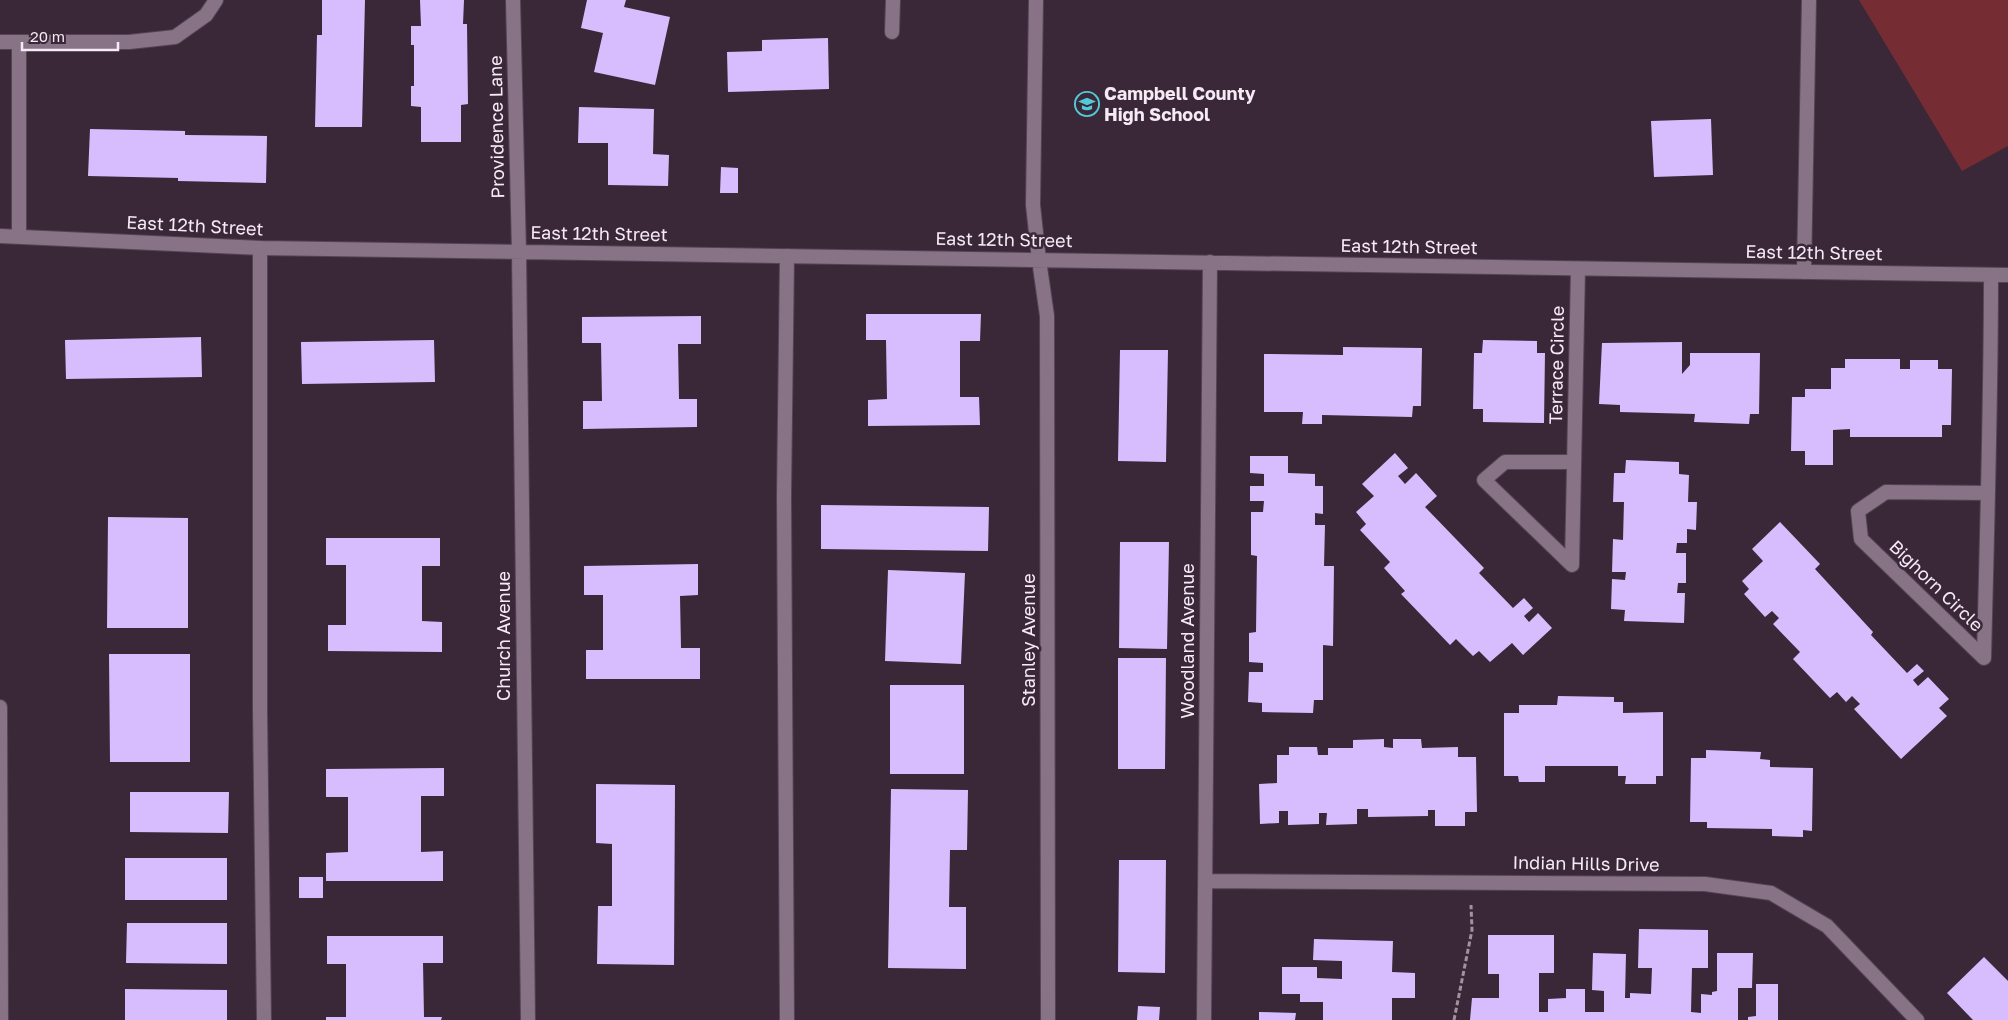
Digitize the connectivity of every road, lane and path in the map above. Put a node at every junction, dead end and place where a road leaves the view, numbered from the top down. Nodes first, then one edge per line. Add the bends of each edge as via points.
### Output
1 (216, 0) edge
2 (513, 0) edge
3 (893, 0) edge
4 (1036, 0) edge
5 (1809, 0) edge
6 (892, 32) dead end
7 (0, 42) edge
8 (20, 42) junction
9 (0, 236) edge
10 (19, 236) junction
11 (260, 248) junction
12 (519, 252) junction
13 (787, 256) junction
14 (1039, 260) junction
15 (1210, 262) junction
16 (1578, 269) junction
17 (1804, 272) junction
18 (1991, 275) junction
19 (2008, 275) edge
20 (1574, 462) junction
21 (1988, 493) junction
22 (0, 707) edge
23 (1205, 881) junction
24 (1470, 881) junction
25 (1, 1020) edge
26 (264, 1020) edge
27 (528, 1020) edge
28 (787, 1020) edge
29 (1048, 1020) edge
30 (1204, 1020) edge
31 (1454, 1020) edge
32 (1917, 1020) edge

1 - 8 street via 206,15 175,37 128,42
2 - 12 street, Providence Lane
3 - 6 street
4 - 14 street, Stanley Avenue via 1033,205
5 - 17 street
7 - 8 street
8 - 10 street
9 - 10 street, East 12th Street
10 - 11 street, East 12th Street
11 - 12 street, East 12th Street
11 - 26 street
12 - 13 street, East 12th Street
12 - 27 street, Church Avenue
13 - 14 street, East 12th Street
13 - 28 street via 784,496
14 - 15 street, East 12th Street
14 - 29 street, Stanley Avenue via 1048,316
15 - 16 street, East 12th Street
15 - 23 street, Woodland Avenue
16 - 17 street, East 12th Street
16 - 20 street, Terrace Circle
17 - 18 street, East 12th Street
18 - 19 street, East 12th Street
18 - 21 street, Bighorn Circle
20 - 20 street, Terrace Circle via 1573,490 1572,565 1484,480 1505,462
21 - 21 street, Bighorn Circle via 1984,649 1984,658 1861,539 1858,511 1886,492
22 - 25 street
23 - 24 street, Indian Hills Drive
23 - 30 street, Woodland Avenue
24 - 31 path via 1472,930
24 - 32 street, Indian Hills Drive via 1705,884 1771,893 1827,926

